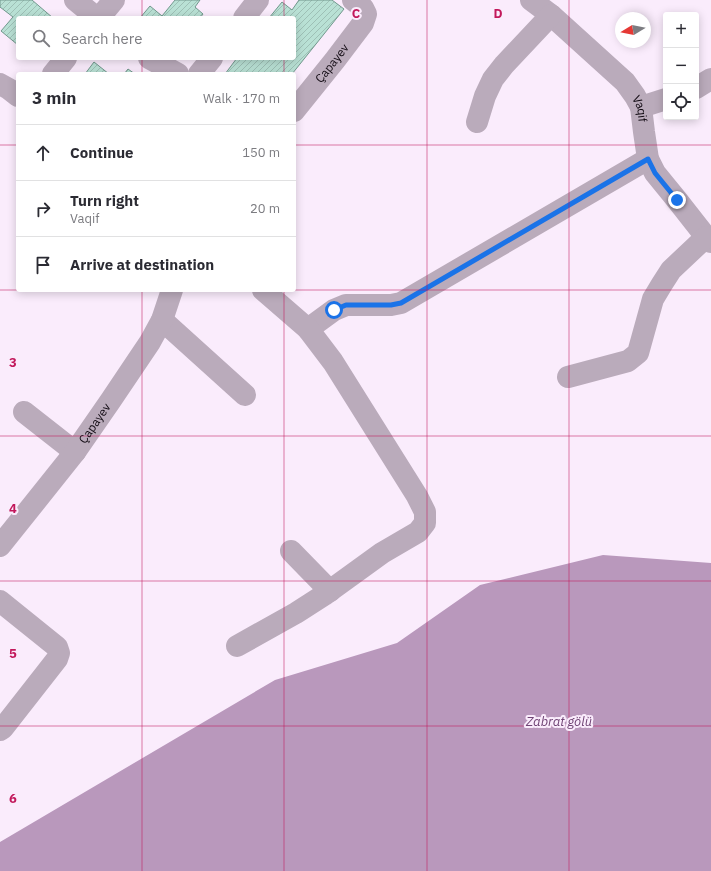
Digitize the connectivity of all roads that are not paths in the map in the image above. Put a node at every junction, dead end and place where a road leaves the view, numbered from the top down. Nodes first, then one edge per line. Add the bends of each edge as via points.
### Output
1 (75, 0) edge
2 (114, 0) edge
3 (258, 0) edge
4 (531, 0) edge
5 (360, 7) edge
6 (551, 15) junction
7 (95, 16) edge
8 (100, 16) edge
9 (246, 16) edge
10 (64, 60) edge
11 (153, 60) edge
12 (210, 60) edge
13 (55, 72) edge
14 (174, 72) edge
15 (201, 72) edge
16 (711, 79) edge
17 (0, 84) edge
18 (699, 86) edge
19 (16, 94) edge
20 (663, 101) edge
21 (641, 107) junction
22 (296, 109) edge
23 (477, 122) dead end
24 (648, 159) junction
25 (708, 239) edge
26 (171, 292) edge
27 (265, 292) edge
28 (162, 320) junction
29 (308, 329) junction
30 (568, 377) dead end
31 (245, 394) dead end
32 (24, 412) dead end
33 (75, 452) junction
34 (0, 546) edge
35 (291, 551) dead end
36 (330, 591) junction
37 (0, 601) edge
38 (237, 646) dead end
39 (0, 730) edge

1 - 7 street
2 - 8 street
3 - 9 street
4 - 6 street, Vaqif
5 - 22 street, Çapayev via 362,23
6 - 21 street, Vaqif via 625,82
6 - 23 street via 493,79
10 - 13 street
11 - 14 street
12 - 15 street
16 - 18 street
17 - 19 street
20 - 21 street
21 - 24 street, Vaqif
24 - 25 street, Vaqif via 655,173
24 - 29 street via 401,303 346,305 334,310
25 - 30 street via 671,270 662,284 653,299 638,353 628,361
26 - 28 street, Çapayev
27 - 29 street
28 - 31 street
28 - 33 street, Çapayev
29 - 36 street via 333,362 417,496 425,512 426,523 418,532 382,553
32 - 33 street
33 - 34 street, Çapayev
35 - 36 street
36 - 38 street
37 - 39 street via 57,647 59,653 57,659

